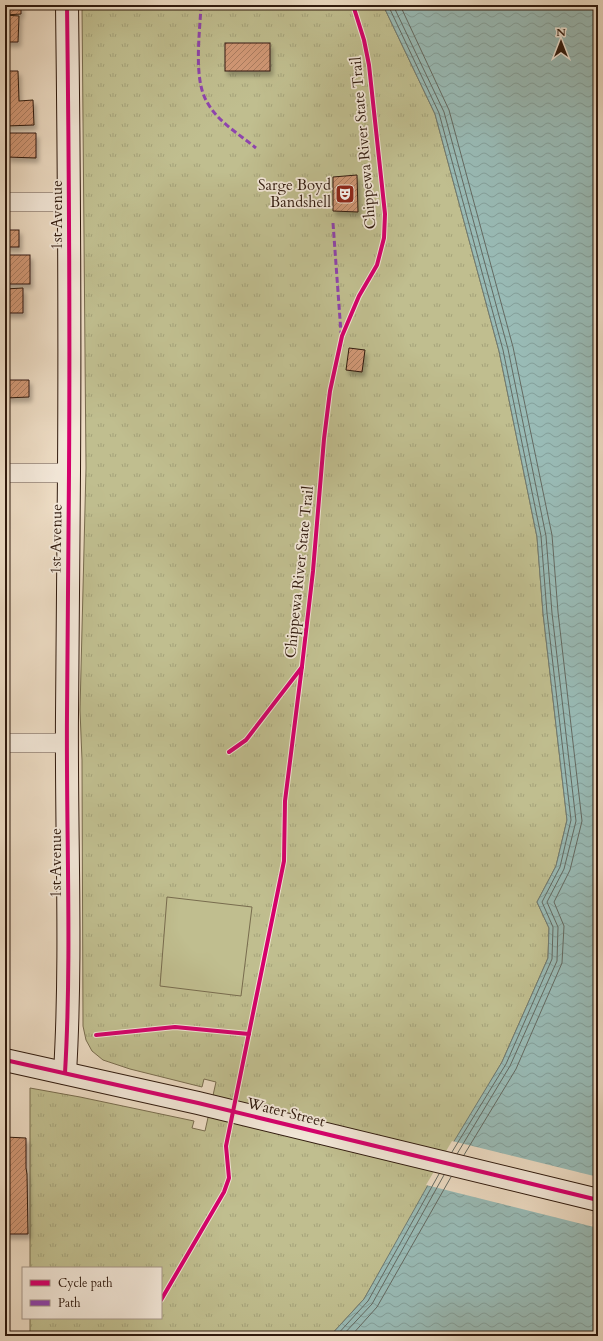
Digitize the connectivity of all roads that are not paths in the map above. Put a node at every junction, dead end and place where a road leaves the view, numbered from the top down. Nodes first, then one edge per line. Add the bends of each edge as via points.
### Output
1 (67, 5) edge
2 (5, 202) edge
3 (69, 202) junction
4 (5, 473) edge
5 (69, 473) junction
6 (5, 743) edge
7 (67, 743) junction
8 (5, 1060) edge
9 (65, 1073) junction
10 (598, 1200) edge

1 - 3 street, 1st Avenue
2 - 3 street
3 - 5 street, 1st Avenue
4 - 5 street
5 - 7 street, 1st Avenue
6 - 7 street
7 - 9 street, 1st Avenue via 68,948
8 - 9 street, Water Street
9 - 10 street, Water Street

